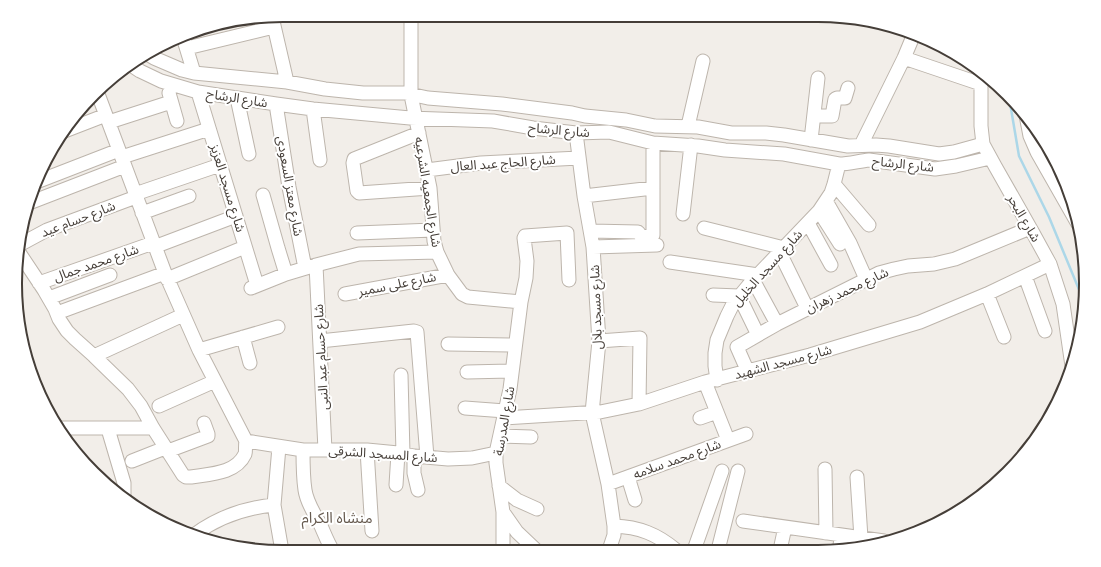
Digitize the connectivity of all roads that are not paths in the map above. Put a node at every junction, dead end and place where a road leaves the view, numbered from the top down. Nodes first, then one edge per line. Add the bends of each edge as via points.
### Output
1 (273, 22) edge
2 (411, 22) edge
3 (269, 23) edge
4 (912, 40) edge
5 (185, 42) edge
6 (151, 58) edge
7 (904, 58) junction
8 (703, 60) dead end
9 (136, 68) edge
10 (194, 73) junction
11 (165, 75) junction
12 (818, 78) dead end
13 (981, 79) edge
14 (287, 82) junction
15 (981, 84) junction
16 (848, 88) dead end
17 (198, 92) junction
18 (412, 97) junction
19 (100, 98) edge
20 (237, 98) junction
21 (171, 102) junction
22 (356, 103) junction
23 (276, 104) junction
24 (313, 109) junction
25 (415, 116) junction
26 (814, 116) junction
27 (108, 119) junction
28 (177, 121) dead end
29 (72, 129) edge
30 (209, 129) junction
31 (1029, 129) edge
32 (419, 133) junction
33 (576, 133) junction
34 (695, 136) junction
35 (811, 140) junction
36 (653, 143) junction
37 (983, 144) junction
38 (861, 145) junction
39 (249, 154) dead end
40 (845, 157) junction
41 (122, 158) junction
42 (579, 158) junction
43 (990, 158) junction
44 (955, 159) junction
45 (320, 160) dead end
46 (220, 166) junction
47 (427, 170) junction
48 (44, 180) edge
49 (834, 184) junction
50 (430, 188) junction
51 (653, 188) junction
52 (136, 195) junction
53 (263, 195) dead end
54 (189, 196) dead end
55 (584, 196) junction
56 (36, 200) edge
57 (1066, 203) edge
58 (823, 206) junction
59 (142, 213) junction
60 (683, 214) dead end
61 (236, 216) junction
62 (808, 223) junction
63 (869, 225) dead end
64 (704, 228) dead end
65 (1030, 228) junction
66 (433, 230) junction
67 (590, 231) junction
68 (357, 233) dead end
69 (655, 240) junction
70 (25, 242) edge
71 (840, 244) dead end
72 (154, 245) junction
73 (245, 247) junction
74 (593, 247) junction
75 (782, 250) junction
76 (437, 252) junction
77 (23, 259) edge
78 (670, 262) dead end
79 (1050, 264) junction
80 (831, 265) dead end
81 (310, 266) junction
82 (286, 274) junction
83 (110, 275) dead end
84 (448, 275) junction
85 (166, 276) junction
86 (1025, 276) junction
87 (756, 278) junction
88 (866, 279) junction
89 (568, 280) dead end
90 (39, 283) junction
91 (345, 294) dead end
92 (713, 294) dead end
93 (987, 294) junction
94 (738, 296) junction
95 (48, 298) junction
96 (521, 302) junction
97 (807, 308) junction
98 (57, 313) junction
99 (183, 315) junction
100 (777, 324) junction
101 (278, 327) dead end
102 (1045, 331) dead end
103 (758, 335) junction
104 (243, 337) junction
105 (1004, 337) dead end
106 (320, 341) junction
107 (599, 341) junction
108 (448, 344) dead end
109 (515, 345) junction
110 (199, 350) junction
111 (1070, 351) edge
112 (94, 356) junction
113 (250, 362) dead end
114 (512, 371) junction
115 (467, 372) dead end
116 (748, 372) junction
117 (401, 375) dead end
118 (215, 381) junction
119 (711, 381) junction
120 (639, 404) junction
121 (159, 406) dead end
122 (465, 408) dead end
123 (717, 412) junction
124 (592, 413) junction
125 (505, 415) junction
126 (700, 418) dead end
127 (204, 423) dead end
128 (65, 428) edge
129 (153, 428) junction
130 (108, 429) junction
131 (746, 434) dead end
132 (500, 436) junction
133 (531, 436) dead end
134 (728, 440) junction
135 (246, 441) junction
136 (280, 447) junction
137 (166, 450) junction
138 (303, 450) junction
139 (325, 450) junction
140 (367, 450) junction
141 (496, 453) junction
142 (405, 454) junction
143 (427, 457) junction
144 (132, 461) dead end
145 (825, 469) dead end
146 (722, 471) dead end
147 (738, 471) dead end
148 (628, 477) junction
149 (857, 477) dead end
150 (608, 484) junction
151 (396, 485) dead end
152 (499, 486) junction
153 (418, 490) dead end
154 (124, 491) edge
155 (635, 500) dead end
156 (274, 506) junction
157 (537, 509) dead end
158 (504, 512) junction
159 (743, 521) dead end
160 (614, 526) junction
161 (785, 527) junction
162 (200, 531) edge
163 (372, 531) dead end
164 (826, 533) junction
165 (842, 535) junction
166 (861, 538) junction
167 (872, 539) edge
168 (840, 544) edge
169 (281, 545) edge
170 (330, 545) edge
171 (503, 545) edge
172 (531, 545) edge
173 (611, 545) edge
174 (669, 545) edge
175 (696, 545) edge
176 (719, 545) edge
177 (781, 545) edge

1 - 14 street
2 - 18 street, شارع الجمعيه الشرعيه
3 - 5 street
4 - 7 street
5 - 10 street
6 - 11 street, شارع الرشاح
7 - 15 street
7 - 38 street
8 - 34 street
9 - 11 street, شارع الرشاح
10 - 11 street, شارع الرشاح via 182,70
10 - 14 street, شارع الرشاح
11 - 17 street, شارع الرشاح
11 - 21 street
12 - 26 street
13 - 15 street, شارع البحر
14 - 22 street, شارع الرشاح via 325,89
15 - 37 street, شارع البحر
16 - 26 street via 846,98 835,99 832,116
17 - 20 street, شارع الرشاح
17 - 30 street, شارع مسجد العزيز
18 - 22 street, شارع الرشاح via 397,92 376,94
18 - 25 street, شارع الجمعيه الشرعيه
18 - 34 street, شارع الرشاح via 508,105 626,120
19 - 27 street
20 - 23 street, شارع الرشاح
20 - 39 street
21 - 27 street
21 - 28 street
22 - 24 street, شارع الرشاح
22 - 25 street, شارع الرشاح
23 - 24 street, شارع الرشاح
23 - 81 street, شارع معتز السعودى via 289,187
24 - 45 street
25 - 32 street, شارع الجمعيه الشرعيه
25 - 33 street, شارع الرشاح via 494,121
26 - 35 street
27 - 29 street
27 - 41 street
30 - 41 street
30 - 46 street, شارع مسجد العزيز
31 - 57 street via 1037,152
32 - 47 street, شارع الجمعيه الشرعيه
32 - 50 street via 354,159 357,191 359,193
33 - 36 street, شارع الرشاح via 609,132
33 - 42 street, شارع مسجد بلال
34 - 35 street, شارع الرشاح via 731,133 778,134
34 - 36 street, شارع الرشاح
34 - 40 street, شارع الرشاح via 725,150
34 - 60 street
35 - 40 street, شارع الرشاح
36 - 51 street
37 - 43 street, شارع البحر
37 - 44 street, شارع الرشاح
38 - 40 street, شارع الرشاح
38 - 44 street, شارع الرشاح via 889,146
40 - 44 street, شارع الرشاح via 861,161 935,168
40 - 49 street, شارع مسجد الخليل
41 - 48 street
41 - 52 street
41 - 56 street
42 - 47 street, شارع الحاج عبد العال via 481,163
42 - 55 street, شارع مسجد بلال
43 - 44 street, شارع الرشاح
43 - 65 street, شارع البحر
46 - 52 street, شارع حسام عيد
46 - 61 street, شارع مسجد العزيز
47 - 50 street, شارع الجمعيه الشرعيه
49 - 58 street, شارع مسجد الخليل
49 - 63 street
50 - 66 street, شارع الجمعيه الشرعيه
51 - 55 street
51 - 69 street
52 - 59 street
52 - 70 street, شارع حسام عيد via 47,230
53 - 82 street
54 - 59 street
55 - 67 street, شارع مسجد بلال
58 - 62 street, شارع مسجد الخليل
58 - 71 street
58 - 88 street via 850,243
59 - 72 street
61 - 72 street, شارع محمد جمال
61 - 73 street, شارع مسجد العزيز
62 - 75 street, شارع مسجد الخليل
62 - 80 street
64 - 75 street
65 - 79 street, شارع البحر
65 - 88 street, شارع محمد زهران via 955,259 894,268
66 - 68 street
66 - 76 street, شارع الجمعيه الشرعيه
67 - 69 street via 638,232 641,236 652,236
67 - 74 street, شارع مسجد بلال
69 - 74 street
72 - 85 street
72 - 90 street, شارع محمد جمال
73 - 82 street, شارع مسجد العزيز via 254,286
73 - 85 street
74 - 107 street, شارع مسجد بلال
75 - 87 street, شارع مسجد الخليل
75 - 97 street
76 - 81 street via 364,254
76 - 84 street, شارع الجمعيه الشرعيه
77 - 90 street
78 - 87 street
79 - 86 street, شارع مسجد الشهيد
79 - 111 street, شارع البحر via 1063,304
81 - 82 street
81 - 106 street, شارع حسام عبد النبى
83 - 95 street
84 - 91 street, شارع على سمير
84 - 96 street, شارع الجمعيه الشرعيه via 462,294 468,297
85 - 98 street
85 - 99 street
86 - 93 street, شارع مسجد الشهيد
86 - 102 street
87 - 94 street, شارع مسجد الخليل
87 - 100 street
88 - 97 street, شارع محمد زهران
89 - 96 street, شارع المدرسة via 567,233 526,235 526,278
90 - 95 street
92 - 94 street
93 - 105 street
93 - 116 street, شارع مسجد الشهيد via 912,325
94 - 103 street
94 - 119 street, شارع مسجد الخليل via 726,316 717,340
95 - 98 street
96 - 109 street, شارع المدرسة
97 - 100 street, شارع محمد زهران
98 - 112 street via 67,331
99 - 110 street
99 - 112 street
100 - 103 street, شارع محمد زهران
101 - 104 street
103 - 116 street, شارع محمد زهران via 737,347
104 - 110 street
104 - 113 street
106 - 139 street, شارع حسام عبد النبى
106 - 143 street via 414,331 417,333
107 - 120 street via 640,338
107 - 124 street, شارع مسجد بلال
108 - 109 street
109 - 114 street, شارع المدرسة
110 - 118 street
112 - 129 street via 128,389
114 - 115 street
114 - 125 street, شارع المدرسة
116 - 119 street, شارع مسجد الشهيد
117 - 142 street
118 - 121 street
118 - 135 street
119 - 120 street, شارع مسجد الشهيد
119 - 123 street, شارع مسجد الخليل
120 - 124 street, شارع مسجد الشهيد
122 - 125 street, شارع مسجد الشهيد
123 - 126 street
123 - 134 street, شارع مسجد الخليل
124 - 125 street, شارع مسجد الشهيد
124 - 150 street, شارع مسجد بلال
125 - 132 street, شارع المدرسة
127 - 137 street via 208,436
128 - 130 street
129 - 130 street
129 - 137 street
130 - 154 street
131 - 134 street, شارع محمد سلامه
132 - 133 street
132 - 141 street, شارع المدرسة
134 - 148 street, شارع محمد سلامه
135 - 136 street, شارع المسجد الشرقى
135 - 137 street via 245,454 228,470 190,477 183,475
136 - 138 street, شارع المسجد الشرقى
136 - 156 street
137 - 144 street
138 - 139 street, شارع المسجد الشرقى
138 - 170 street via 304,488
139 - 140 street, شارع المسجد الشرقى
140 - 142 street, شارع المسجد الشرقى
140 - 163 street
141 - 143 street, شارع المسجد الشرقى via 472,458
141 - 152 street, شارع المدرسة
142 - 143 street, شارع المسجد الشرقى
142 - 151 street
142 - 153 street via 414,473
145 - 164 street
146 - 175 street
147 - 176 street
148 - 150 street, شارع محمد سلامه
148 - 155 street
149 - 166 street
150 - 160 street, شارع مسجد بلال
152 - 157 street via 517,500
152 - 158 street, شارع المدرسة
156 - 162 street via 235,513
156 - 169 street
158 - 171 street
158 - 172 street, شارع المدرسة via 517,532
159 - 161 street
160 - 173 street, شارع مسجد بلال
160 - 174 street via 638,529
161 - 164 street
161 - 177 street
164 - 165 street
165 - 166 street
165 - 168 street
166 - 167 street

